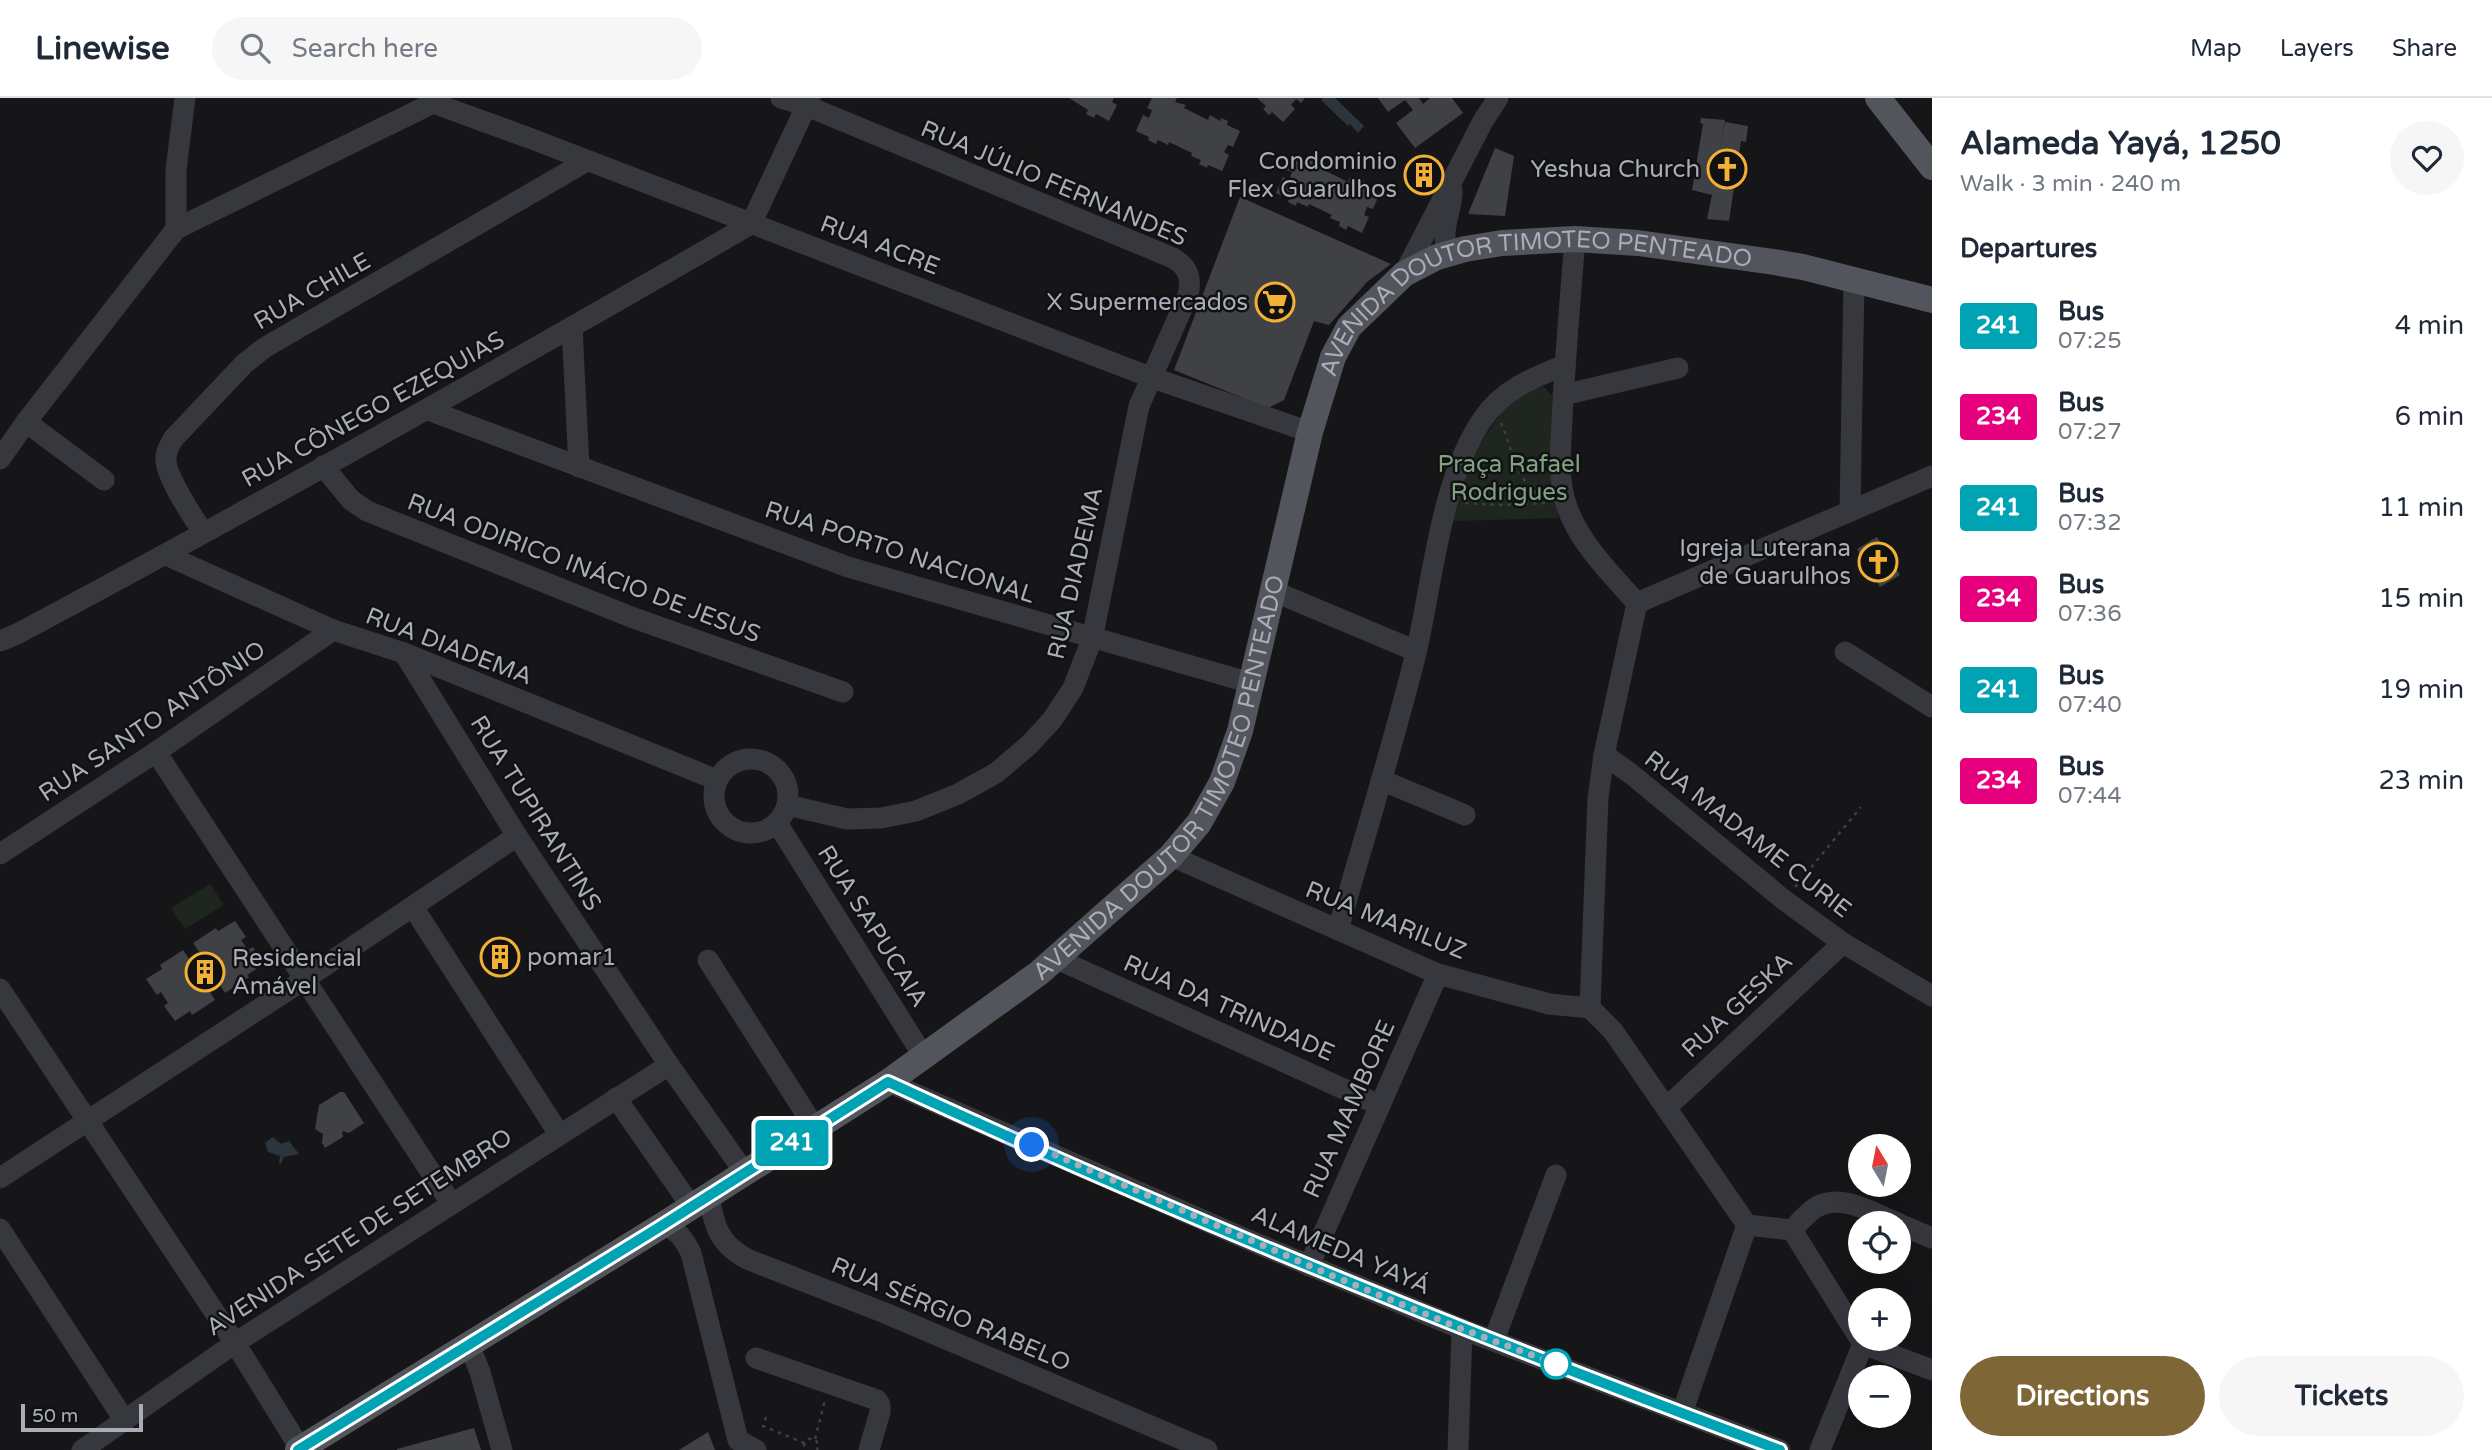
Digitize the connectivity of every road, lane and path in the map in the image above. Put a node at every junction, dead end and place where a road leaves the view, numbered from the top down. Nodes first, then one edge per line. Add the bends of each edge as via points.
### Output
1 (185, 98) edge
2 (781, 98) edge
3 (1498, 98) edge
4 (1878, 98) edge
5 (434, 101) edge
6 (808, 102) edge
7 (587, 161) junction
8 (1932, 167) edge
9 (1452, 182) junction
10 (751, 224) junction
11 (176, 229) junction
12 (1575, 239) junction
13 (1452, 252) junction
14 (1189, 272) joint
15 (1404, 274) junction
16 (1854, 279) junction
17 (1932, 300) edge
18 (572, 328) junction
19 (1565, 366) junction
20 (1678, 368) dead end
21 (1150, 377) junction
22 (1563, 395) junction
23 (428, 411) junction
24 (1498, 417) dead end
25 (26, 422) junction
26 (1310, 432) junction
27 (0, 459) edge
28 (323, 466) junction
29 (579, 467) junction
30 (1932, 476) edge
31 (104, 480) dead end
32 (1458, 502) dead end
33 (1850, 511) junction
34 (203, 533) junction
35 (166, 555) junction
36 (1273, 590) junction
37 (1637, 603) junction
38 (333, 630) junction
39 (6, 637) edge
40 (1092, 639) junction
41 (1416, 651) junction
42 (1845, 652) dead end
43 (404, 653) junction
44 (1251, 684) junction
45 (843, 692) dead end
46 (1932, 707) edge
47 (156, 752) junction
48 (1604, 755) junction
49 (717, 780) junction
50 (1381, 780) junction
51 (1861, 807) dead end
52 (782, 814) junction
53 (1465, 816) dead end
54 (517, 836) junction
55 (0, 854) edge
56 (1171, 856) junction
57 (1784, 901) junction
58 (413, 907) junction
59 (1338, 929) junction
60 (1843, 943) junction
61 (1056, 959) junction
62 (708, 960) dead end
63 (1438, 974) junction
64 (306, 979) junction
65 (0, 989) edge
66 (1932, 996) edge
67 (1590, 1008) junction
68 (924, 1057) junction
69 (669, 1065) junction
70 (888, 1082) junction
71 (616, 1098) junction
72 (1379, 1105) junction
73 (1667, 1107) junction
74 (87, 1120) junction
75 (815, 1128) junction
76 (559, 1134) junction
77 (745, 1173) junction
78 (1556, 1175) dead end
79 (0, 1178) edge
80 (700, 1201) junction
81 (451, 1203) junction
82 (1868, 1211) edge
83 (664, 1224) junction
84 (1747, 1225) junction
85 (0, 1229) edge
86 (1911, 1229) edge
87 (1792, 1230) junction
88 (720, 1236) junction
89 (1932, 1238) edge
90 (691, 1253) junction
91 (1309, 1266) junction
92 (1848, 1319) edge
93 (1462, 1329) junction
94 (1494, 1340) junction
95 (234, 1343) junction
96 (468, 1345) junction
97 (1860, 1351) edge
98 (1883, 1351) edge
99 (756, 1358) dead end
100 (1932, 1370) edge
101 (829, 1383) junction
102 (1682, 1413) junction
103 (766, 1417) dead end
104 (125, 1421) junction
105 (815, 1439) junction
106 (804, 1443) junction
107 (747, 1445) edge
108 (299, 1449) edge
109 (82, 1450) edge
110 (502, 1450) edge
111 (805, 1450) edge
112 (817, 1450) edge
113 (869, 1450) edge
114 (1207, 1450) edge
115 (1458, 1450) edge
116 (1780, 1450) edge
117 (1819, 1450) edge

1 - 11 street via 176,170
2 - 6 street, RUA JÚLIO FERNANDES
3 - 9 street
4 - 8 main road
5 - 7 street, RUA ACRE
5 - 11 street
6 - 10 street
6 - 14 street, RUA JÚLIO FERNANDES via 1172,258
7 - 10 street, RUA ACRE
7 - 34 street, RUA CHILE via 264,348 244,364 167,449 168,471
9 - 13 street via 1453,201 1444,240
9 - 15 street
10 - 18 street, RUA CÔNEGO EZEQUIAS
10 - 21 street, RUA ACRE
11 - 25 street
12 - 13 main road, AVENIDA DOUTOR TIMOTEO PENTEADO via 1502,243
12 - 16 main road, AVENIDA DOUTOR TIMOTEO PENTEADO via 1710,252
12 - 19 street
13 - 15 main road, AVENIDA DOUTOR TIMOTEO PENTEADO
14 - 21 street, RUA DIADEMA via 1188,295
15 - 26 main road, AVENIDA DOUTOR TIMOTEO PENTEADO via 1349,327 1333,356
16 - 17 main road, AVENIDA DOUTOR TIMOTEO PENTEADO
16 - 33 street
18 - 23 street, RUA CÔNEGO EZEQUIAS
18 - 29 street
19 - 22 street
19 - 41 street via 1526,380 1501,398 1466,448 1448,500
20 - 22 street
21 - 26 street, RUA ACRE
21 - 40 street, RUA DIADEMA via 1139,406
22 - 37 street via 1560,472 1566,503 1578,530
23 - 28 street, RUA CÔNEGO EZEQUIAS
23 - 29 street, RUA PORTO NACIONAL
24 - 32 path via 1522,476 1538,495 1556,503
25 - 27 street
25 - 31 street
26 - 36 main road, AVENIDA DOUTOR TIMOTEO PENTEADO
28 - 34 street, RUA CÔNEGO EZEQUIAS
28 - 45 street, RUA ODIRICO INÁCIO DE JESUS via 351,500 367,511 631,617
29 - 40 street, RUA PORTO NACIONAL via 848,567
30 - 33 street
33 - 37 street
34 - 35 street, RUA CÔNEGO EZEQUIAS
35 - 38 street, RUA DIADEMA
35 - 39 street, RUA CÔNEGO EZEQUIAS
36 - 41 street
36 - 44 main road, AVENIDA DOUTOR TIMOTEO PENTEADO
37 - 48 street
38 - 43 street, RUA DIADEMA
38 - 47 street, RUA SANTO ANTÔNIO
40 - 44 street, RUA PORTO NACIONAL
40 - 52 street, RUA DIADEMA via 1073,688 1052,720 996,773 916,811 881,818
41 - 50 street
42 - 46 street
43 - 49 street, RUA DIADEMA
43 - 54 street, RUA TUPIRANTINS
44 - 56 main road, AVENIDA DOUTOR TIMOTEO PENTEADO via 1222,782 1199,823
47 - 55 street, RUA SANTO ANTÔNIO
47 - 64 street
48 - 57 street, RUA MADAME CURIE
48 - 67 street via 1598,798
49 - 52 street via 715,806 729,827 754,834 766,830
49 - 52 street via 724,770 745,759 769,763 786,781 789,793
50 - 53 street
50 - 59 street
51 - 57 path
52 - 68 street, RUA SAPUCAIA
54 - 58 street
54 - 69 street, RUA TUPIRANTINS
56 - 59 street, RUA MARILUZ
56 - 61 main road, AVENIDA DOUTOR TIMOTEO PENTEADO
57 - 60 street, RUA MADAME CURIE
58 - 64 street
58 - 76 street
59 - 63 street, RUA MARILUZ
60 - 66 street, RUA MADAME CURIE
60 - 73 street, RUA GESKA
61 - 68 main road, AVENIDA DOUTOR TIMOTEO PENTEADO
61 - 72 street, RUA DA TRINDADE
62 - 75 street
63 - 67 street, RUA MARILUZ via 1549,1004
63 - 72 street, RUA MAMBORE
64 - 74 street
64 - 81 street
65 - 74 street
67 - 73 street via 1613,1031
68 - 70 main road, AVENIDA DOUTOR TIMOTEO PENTEADO
69 - 71 street, AVENIDA SETE DE SETEMBRO
69 - 77 street, RUA TUPIRANTINS
70 - 75 main road, AVENIDA DOUTOR TIMOTEO PENTEADO
70 - 91 street, ALAMEDA YAYÁ
71 - 76 street, AVENIDA SETE DE SETEMBRO
71 - 80 street
72 - 91 street, RUA MAMBORE
73 - 84 street
74 - 79 street
74 - 95 street
75 - 77 main road, AVENIDA DOUTOR TIMOTEO PENTEADO
76 - 81 street, AVENIDA SETE DE SETEMBRO
77 - 80 main road, AVENIDA DOUTOR TIMOTEO PENTEADO
78 - 94 street
80 - 83 main road, AVENIDA DOUTOR TIMOTEO PENTEADO
80 - 88 street
81 - 95 street, AVENIDA SETE DE SETEMBRO
82 - 87 street via 1837,1202 1814,1209
83 - 90 street via 684,1238
83 - 96 main road, AVENIDA DOUTOR TIMOTEO PENTEADO
84 - 87 street
84 - 102 street
85 - 104 street
86 - 89 street
87 - 92 street
88 - 90 street
88 - 114 street, RUA SÉRGIO RABELO via 747,1259
90 - 107 street
91 - 93 street, ALAMEDA YAYÁ
93 - 94 street, ALAMEDA YAYÁ
93 - 115 street
94 - 102 street, ALAMEDA YAYÁ
95 - 104 street, AVENIDA SETE DE SETEMBRO
95 - 108 street
96 - 108 main road, AVENIDA DOUTOR TIMOTEO PENTEADO
96 - 110 street
97 - 117 street
98 - 100 street
99 - 101 street
101 - 105 path
101 - 113 street via 880,1405
102 - 116 street, ALAMEDA YAYÁ
103 - 106 path via 763,1426
104 - 109 street, AVENIDA SETE DE SETEMBRO
105 - 106 path
105 - 112 path
106 - 111 path

